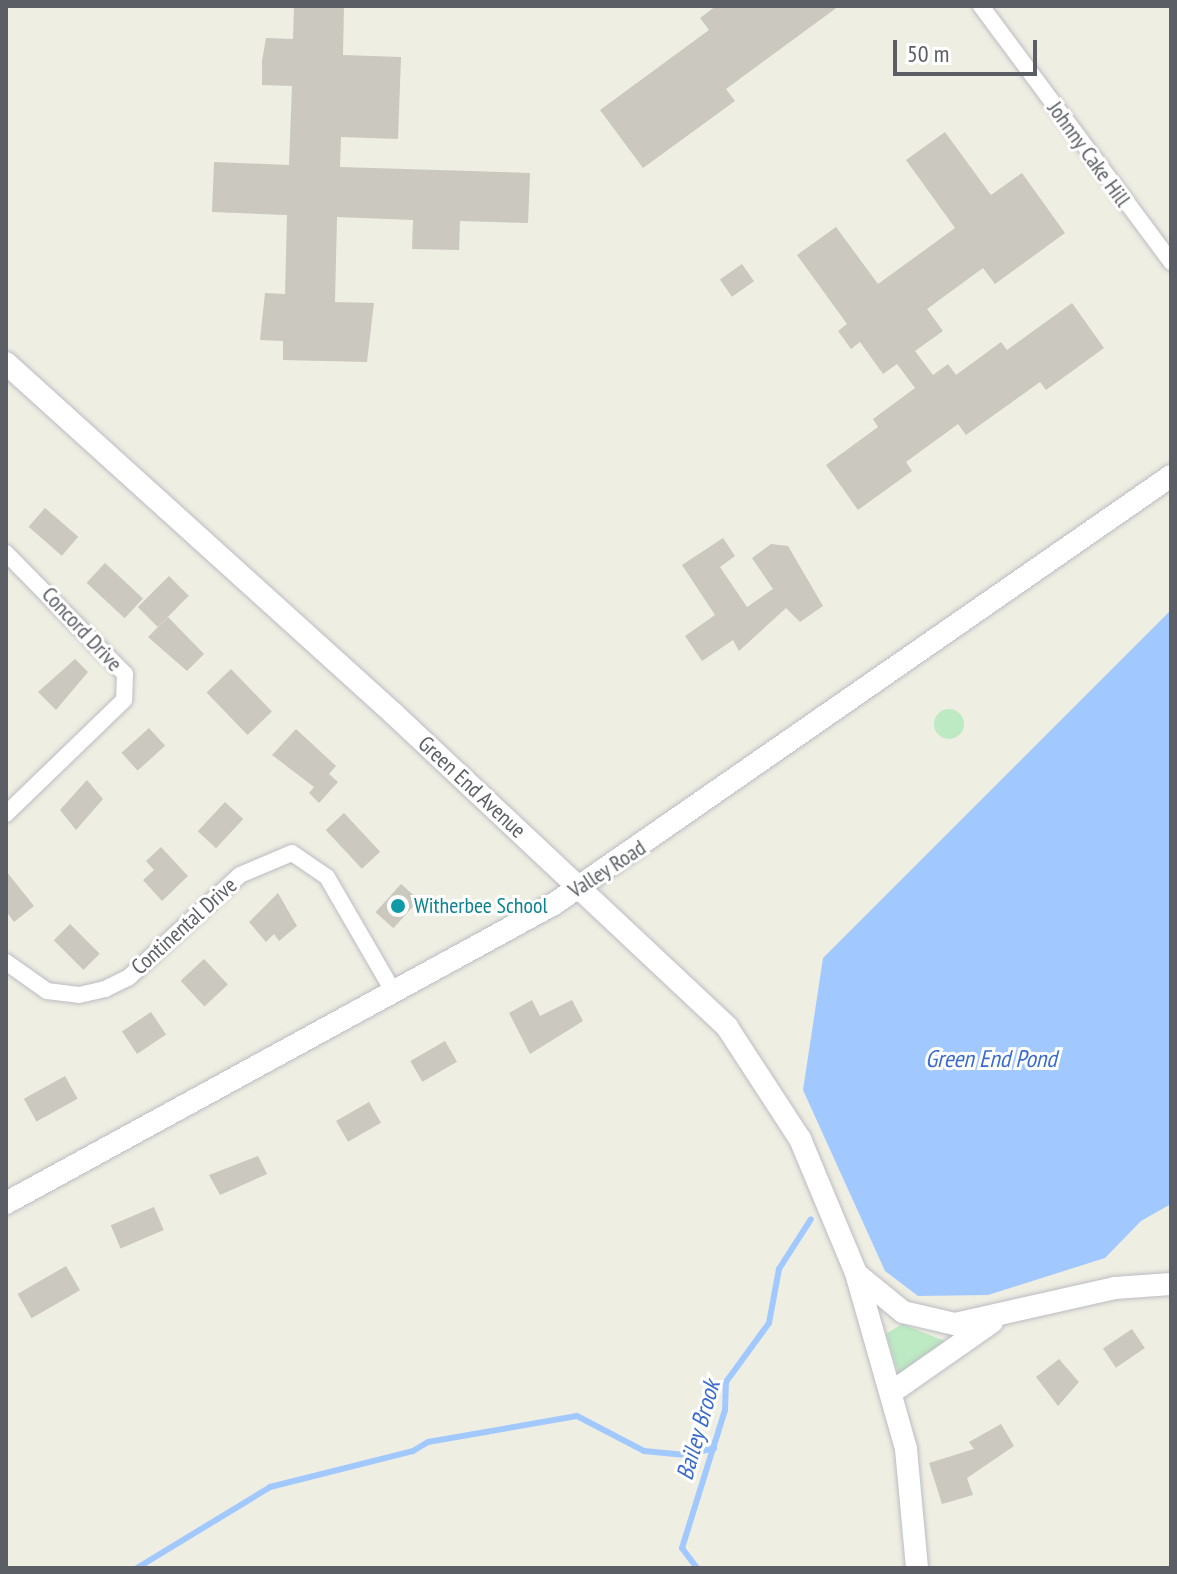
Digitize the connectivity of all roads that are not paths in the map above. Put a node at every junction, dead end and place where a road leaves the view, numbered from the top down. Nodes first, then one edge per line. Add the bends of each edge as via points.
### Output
1 (981, 6) edge
2 (1171, 262) edge
3 (6, 363) edge
4 (1171, 476) edge
5 (6, 553) edge
6 (6, 814) edge
7 (579, 887) junction
8 (6, 962) edge
9 (393, 991) junction
10 (6, 1203) edge
11 (856, 1273) junction
12 (1171, 1284) edge
13 (1001, 1317) junction
14 (892, 1392) junction
15 (917, 1568) edge

1 - 2 street, Johnny Cake Hill
3 - 7 main road, Green End Avenue
4 - 7 main road, Valley Road
5 - 6 street, Concord Drive via 125,674 124,700
7 - 9 main road, Valley Road
7 - 11 main road, Green End Avenue via 727,1027 771,1088 800,1139
8 - 9 street, Continental Drive via 47,991 79,995 105,989 128,978 240,875 292,853 327,877
9 - 10 main road, Valley Road
11 - 13 main road, Green End Avenue via 903,1312 926,1320 955,1324
11 - 14 main road, Green End Avenue
12 - 13 main road, Green End Avenue via 1077,1296
13 - 14 main road, Green End Avenue
14 - 15 main road via 906,1449

